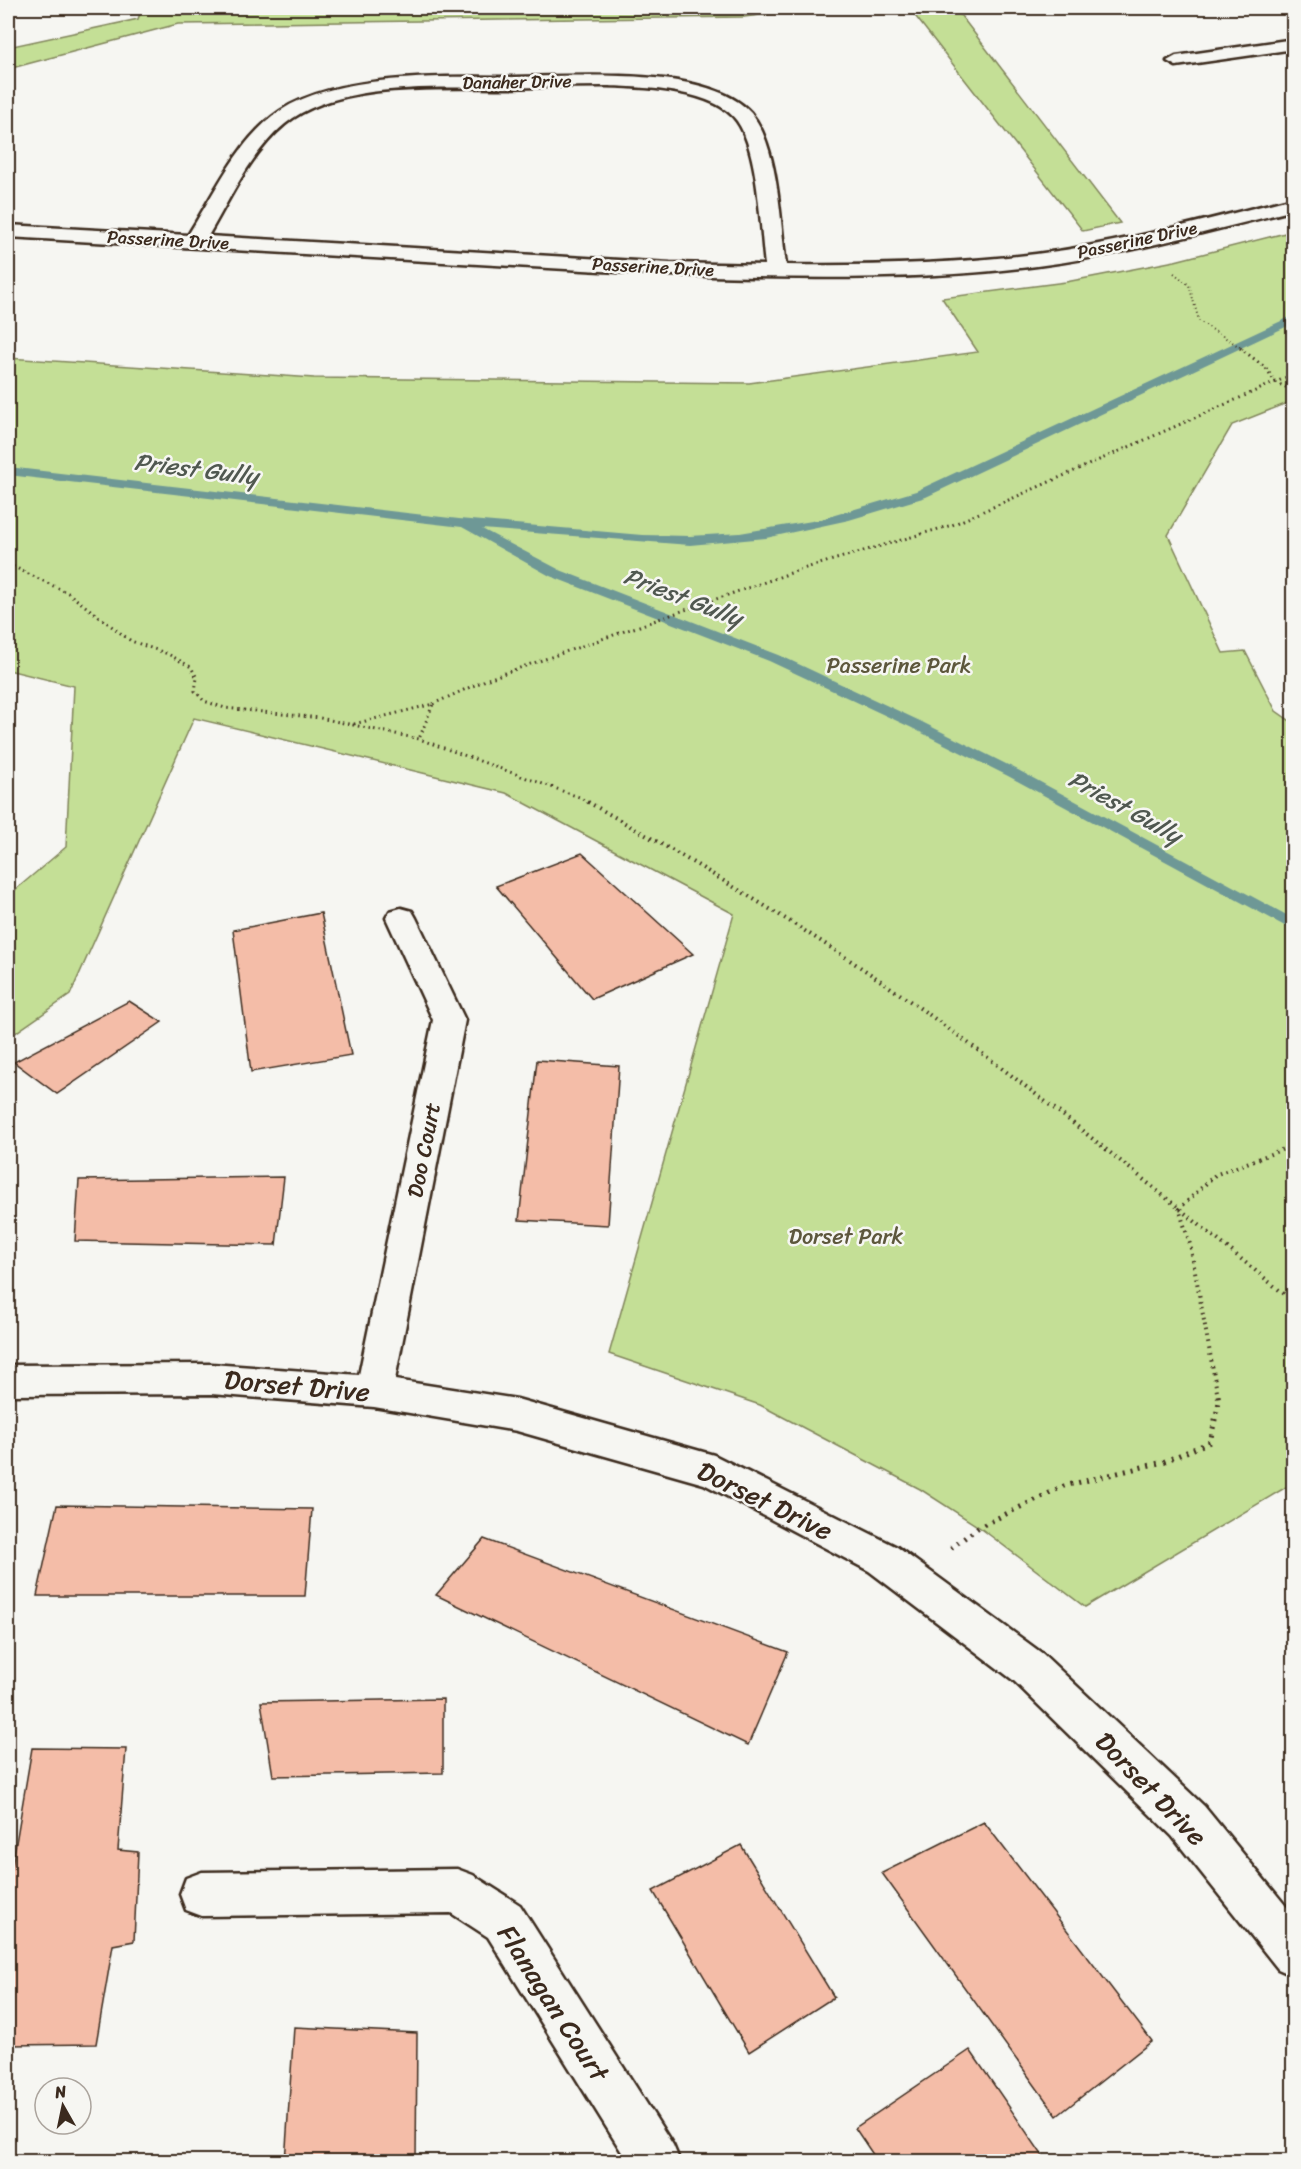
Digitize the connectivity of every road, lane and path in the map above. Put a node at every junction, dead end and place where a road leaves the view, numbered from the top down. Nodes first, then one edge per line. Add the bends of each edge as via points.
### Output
1 (1293, 44) edge
2 (1176, 61) dead end
3 (1293, 204) edge
4 (8, 231) edge
5 (194, 242) junction
6 (1137, 243) junction
7 (776, 272) junction
8 (1293, 374) edge
9 (1275, 382) junction
10 (1293, 390) edge
11 (8, 564) edge
12 (433, 704) junction
13 (350, 724) junction
14 (419, 739) junction
15 (400, 918) dead end
16 (1293, 1145) edge
17 (1179, 1209) junction
18 (1293, 1302) edge
19 (8, 1380) edge
20 (374, 1392) junction
21 (910, 1579) junction
22 (202, 1894) dead end
23 (1293, 1953) edge
24 (656, 2162) edge

1 - 2 street
3 - 6 street, Passerine Drive
4 - 5 street, Passerine Drive
5 - 7 street, Passerine Drive via 658,269
5 - 7 street, Danaher Drive via 262,135 292,111 331,97 423,83 627,81 676,87 722,101 743,116 757,141
6 - 7 street, Passerine Drive via 1036,260 904,270
6 - 9 path via 1189,285 1199,321 1247,352
8 - 9 path
9 - 10 path
9 - 12 path via 952,525 674,612 489,679
11 - 13 path via 68,593 131,641 168,654 190,667 197,678 195,691 204,701 225,708
12 - 13 path
12 - 14 path
13 - 14 path
14 - 17 path via 579,797 694,862 875,977 1076,1125
15 - 20 street, Doo Court via 449,1020
16 - 17 path via 1215,1175
17 - 18 path
17 - 21 path via 1190,1244 1219,1401 1210,1442 1163,1462 1064,1485 979,1527
19 - 20 street, Dorset Drive via 211,1379
20 - 21 street, Dorset Drive via 517,1415 714,1471 883,1559
21 - 23 street, Dorset Drive via 1028,1666 1180,1813
22 - 24 street, Flanagan Court via 457,1891 504,1921

